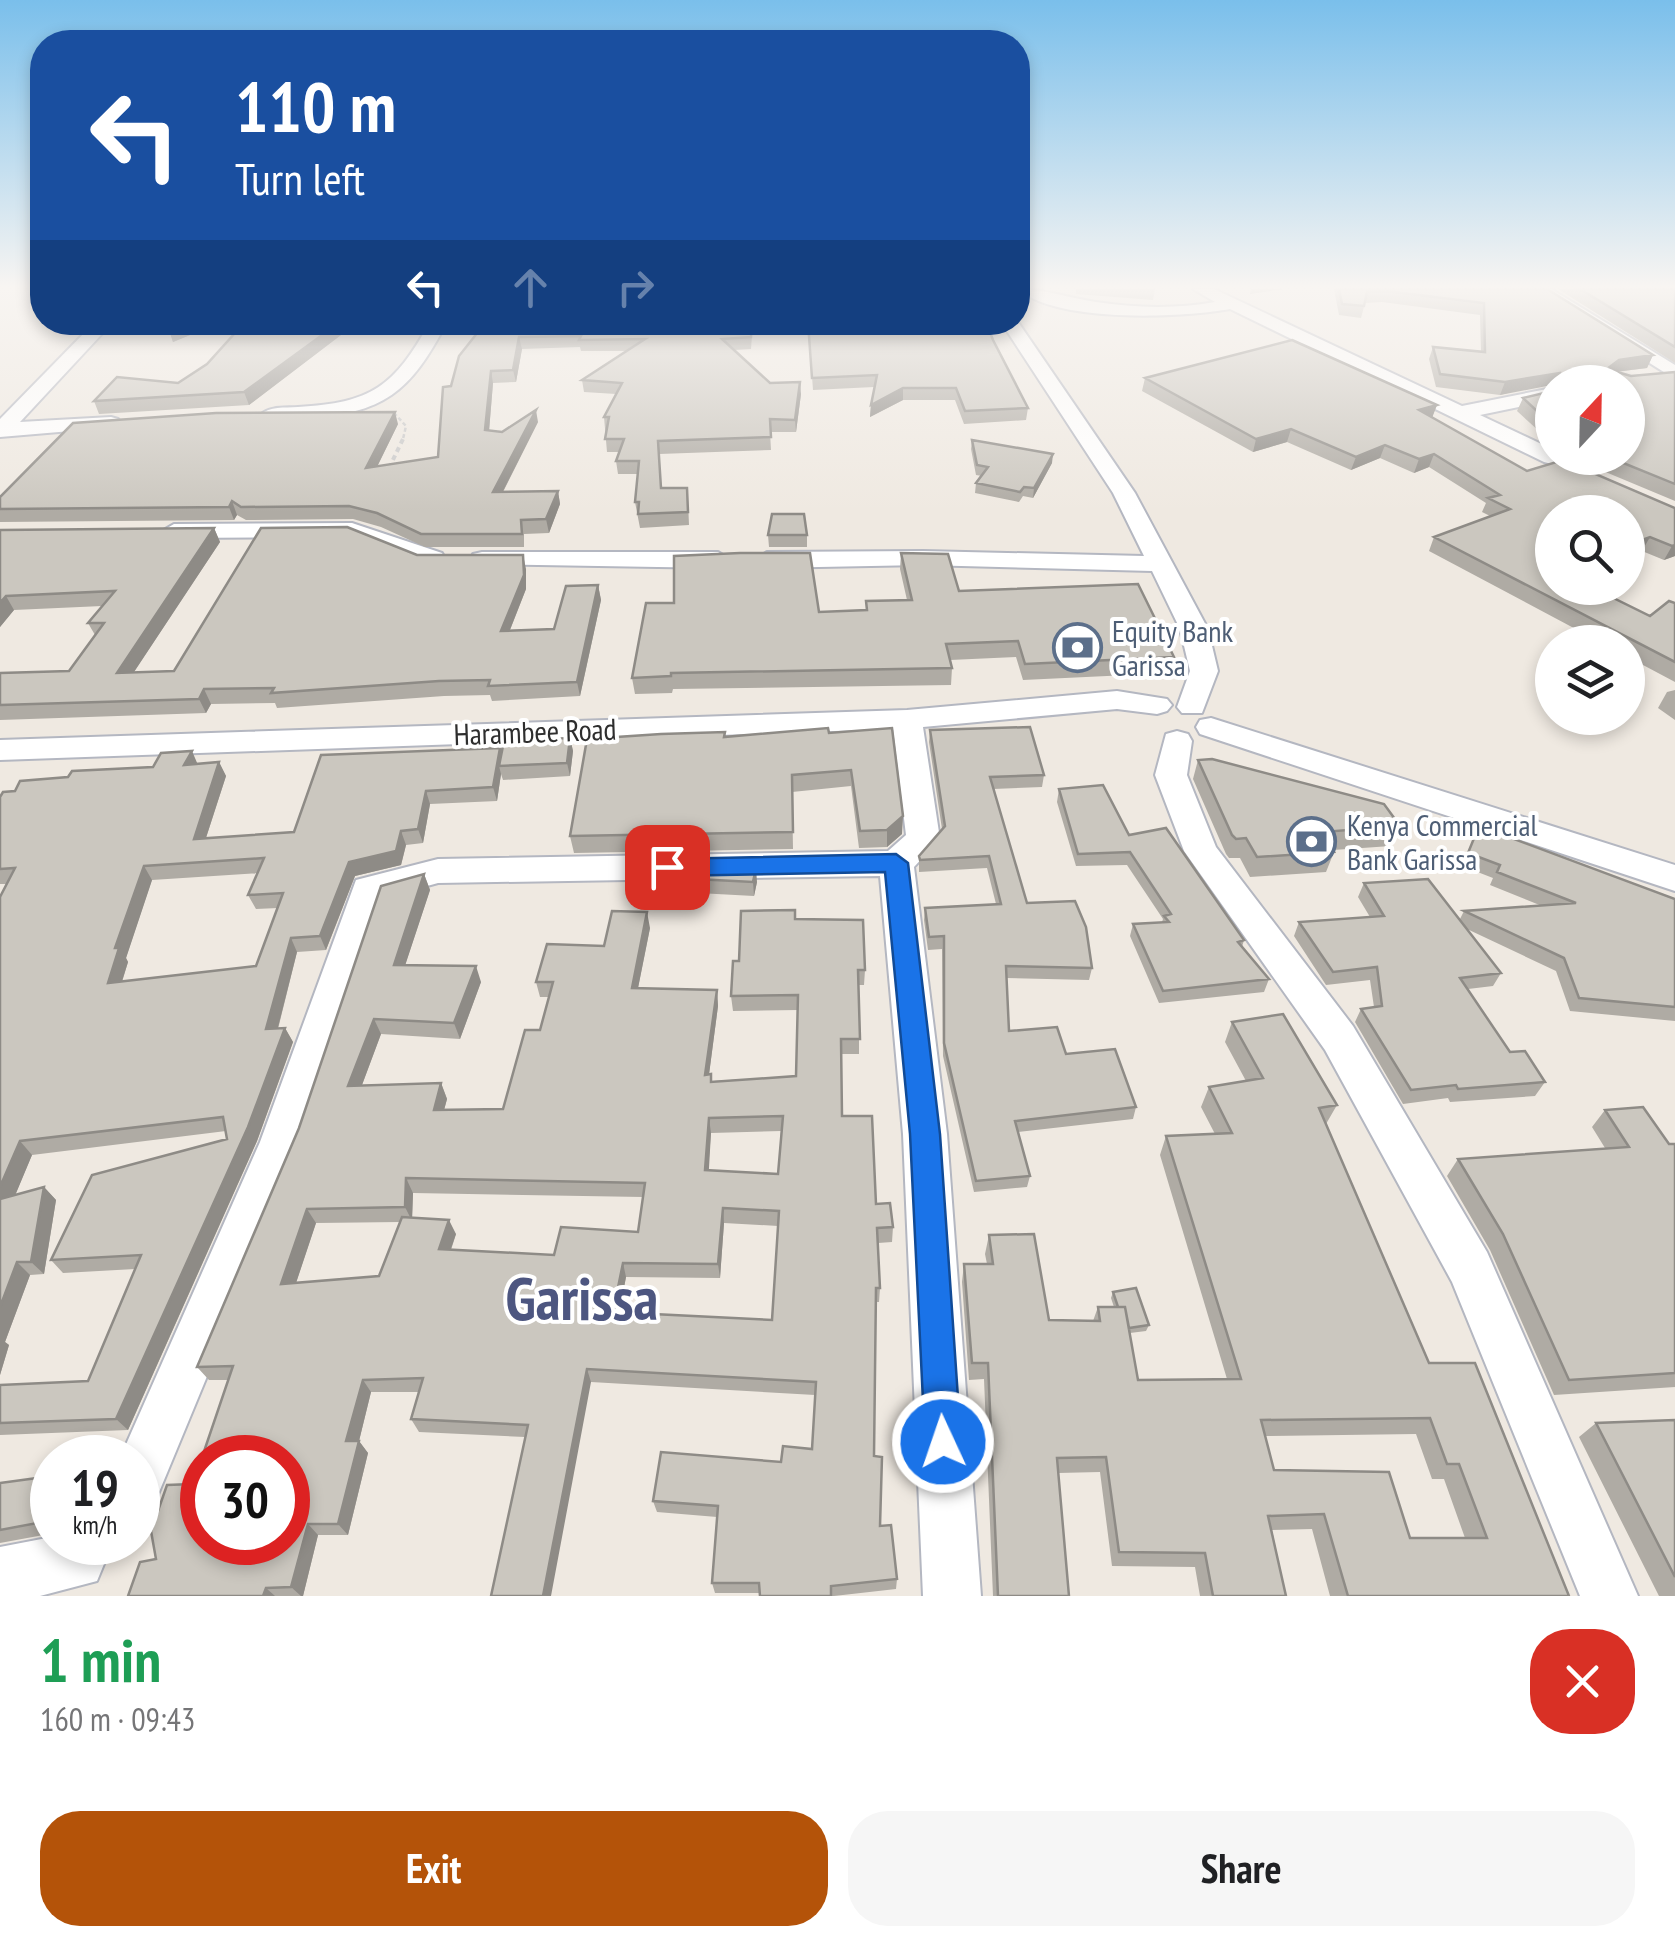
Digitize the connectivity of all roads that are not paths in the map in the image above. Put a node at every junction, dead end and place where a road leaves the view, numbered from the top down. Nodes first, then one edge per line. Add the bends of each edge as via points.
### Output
1 (65, 363) edge
2 (419, 363) edge
3 (1038, 363) edge
4 (1357, 363) edge
5 (1675, 373) edge
6 (1645, 378) edge
7 (1535, 397) edge
8 (1459, 412) junction
9 (255, 416) edge
10 (138, 422) edge
11 (1, 430) edge
12 (1535, 448) edge
13 (151, 532) edge
14 (1163, 564) junction
15 (907, 719) junction
16 (1177, 721) junction
17 (4, 757) edge
18 (896, 863) junction
19 (1669, 871) edge
20 (156, 1435) edge
21 (55, 1565) edge
22 (0, 1575) edge
23 (952, 1596) edge
24 (1609, 1596) edge

1 - 11 street
2 - 9 street via 374,401
3 - 14 street
4 - 8 street
5 - 6 street
7 - 8 street
8 - 12 street
10 - 11 street
13 - 14 street via 352,530 421,558
14 - 16 street via 1194,629 1204,671
15 - 16 street, Harambee Road via 1069,707
15 - 17 street, Harambee Road
15 - 18 street via 924,838
16 - 19 street, Harambee Road
16 - 24 street via 1171,774 1201,851 1338,1038 1470,1268
18 - 20 street via 438,871 369,889 282,1142
18 - 23 street via 925,1134
21 - 22 street

